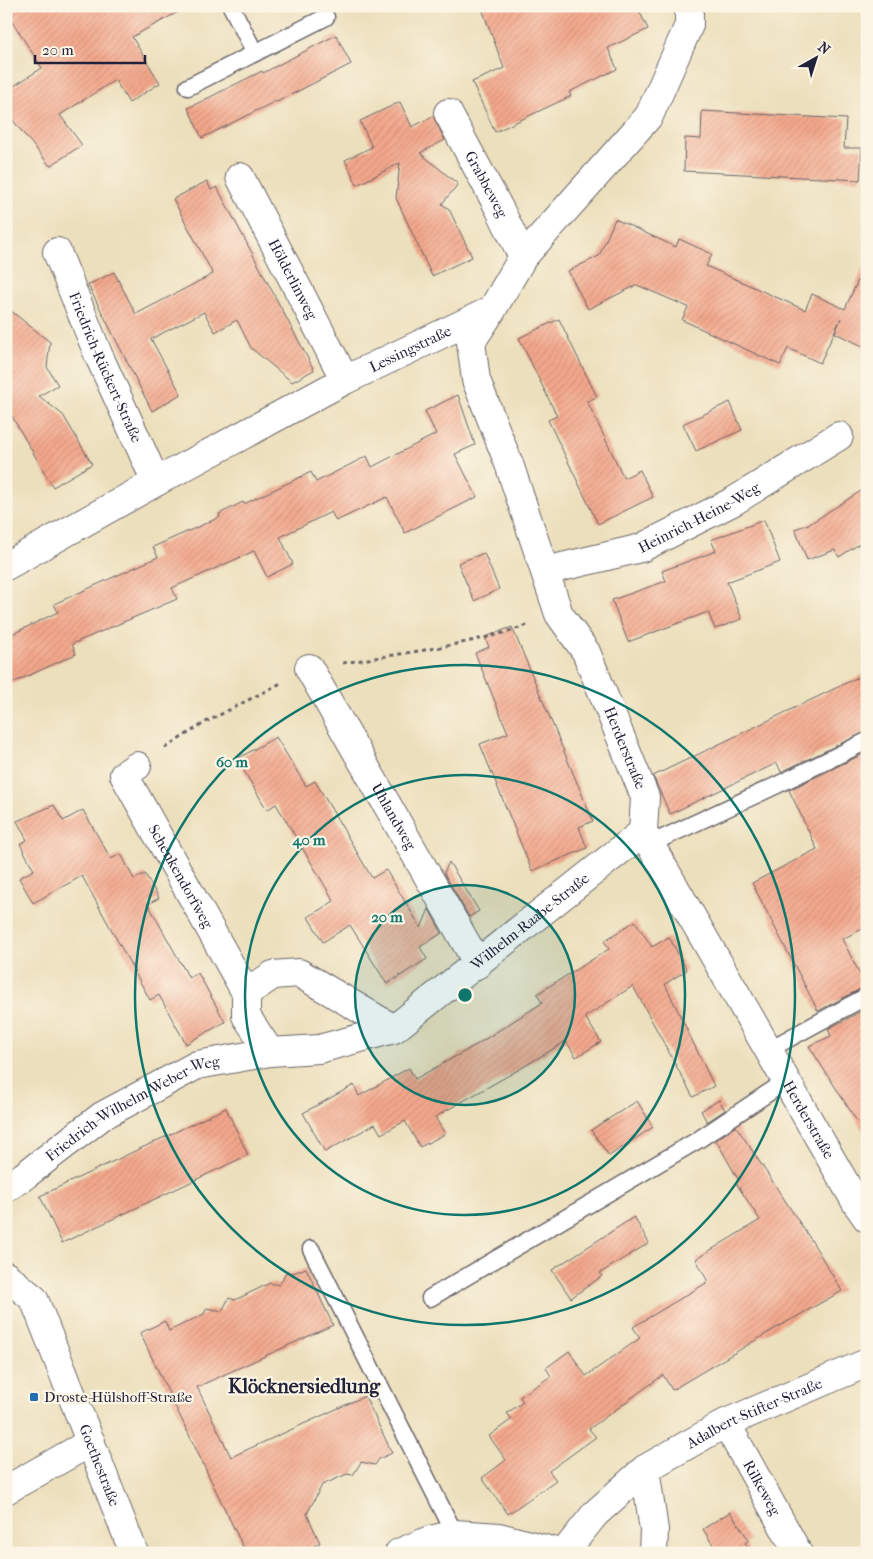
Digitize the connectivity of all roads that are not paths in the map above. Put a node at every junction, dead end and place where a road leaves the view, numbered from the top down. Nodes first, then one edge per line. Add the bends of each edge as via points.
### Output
1 (230, 6) edge
2 (689, 6) edge
3 (326, 17) dead end
4 (255, 53) junction
5 (188, 87) dead end
6 (448, 113) dead end
7 (240, 177) dead end
8 (57, 252) dead end
9 (523, 257) junction
10 (492, 310) junction
11 (345, 380) junction
12 (839, 436) dead end
13 (156, 482) junction
14 (6, 566) edge
15 (545, 571) junction
16 (309, 668) dead end
17 (867, 741) edge
18 (136, 766) dead end
19 (647, 838) junction
20 (478, 964) junction
21 (246, 993) junction
22 (867, 996) edge
23 (394, 1030) junction
24 (768, 1050) junction
25 (270, 1052) junction
26 (786, 1082) junction
27 (6, 1188) edge
28 (867, 1218) edge
29 (311, 1249) dead end
30 (6, 1276) edge
31 (430, 1298) dead end
32 (867, 1363) edge
33 (726, 1423) junction
34 (91, 1442) junction
35 (645, 1469) junction
36 (6, 1490) edge
37 (455, 1534) junction
38 (134, 1553) edge
39 (399, 1553) edge
40 (560, 1553) edge
41 (564, 1553) edge
42 (653, 1553) edge
43 (798, 1553) edge

1 - 4 lane
2 - 9 street via 689,25 649,116
3 - 4 lane
4 - 5 lane
6 - 9 street, Grabbeweg
7 - 11 street, Hölderlinweg
8 - 13 street, Friedrich-Rückert-Straße via 98,354
9 - 10 street
10 - 11 street, Lessingstraße
10 - 15 street, Herderstraße via 471,342 476,380
11 - 13 street, Lessingstraße
12 - 15 street, Heinrich-Heine-Weg via 734,501 640,548
13 - 14 street, Lessingstraße
15 - 19 street, Herderstraße via 559,614 586,652 645,797
16 - 20 street, Uhlandweg
17 - 19 lane via 775,786
18 - 21 street, Schenkendorfweg via 124,775
19 - 20 street, Wilhelm-Raabe-Straße
19 - 24 street, Herderstraße
20 - 23 street, Wilhelm-Raabe-Straße
21 - 23 street via 273,976 299,973
21 - 25 street via 246,1016
22 - 24 lane
23 - 25 street, Wilhelm-Raabe-Straße via 319,1048
24 - 26 street, Herderstraße
25 - 27 street, Friedrich-Wilhelm-Weber-Weg via 197,1065 102,1116
26 - 28 street, Herderstraße
26 - 31 lane via 698,1140
29 - 37 lane
30 - 34 street, Goethestraße via 34,1299
32 - 33 street, Adalbert-Stifter-Straße
33 - 35 street, Adalbert-Stifter-Straße
33 - 43 street, Rilkeweg
34 - 36 street
34 - 38 street, Goethestraße
35 - 41 street, Adalbert-Stifter-Straße via 595,1514
35 - 42 street via 654,1530
37 - 39 street
37 - 40 street via 499,1537

